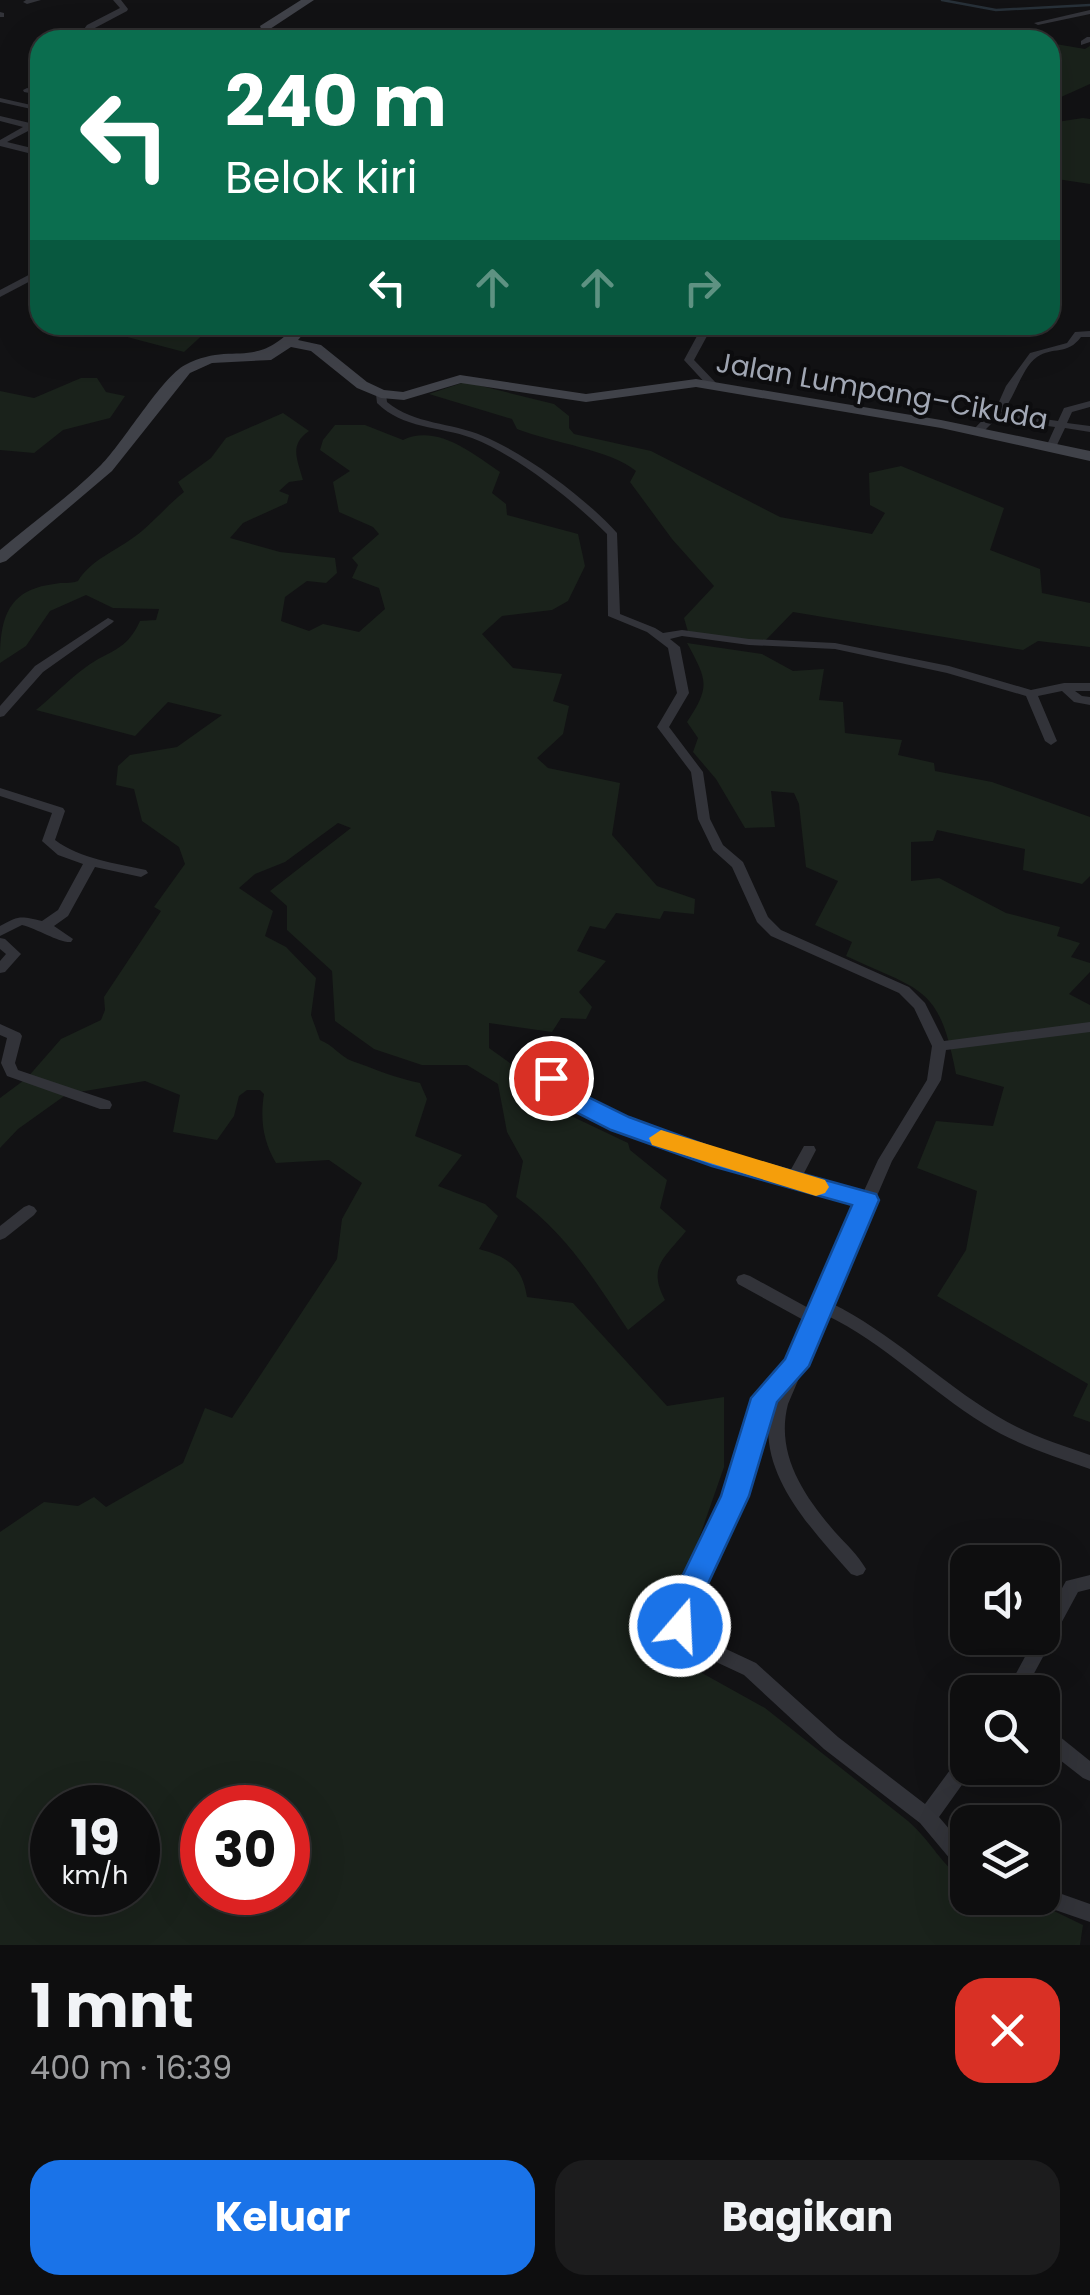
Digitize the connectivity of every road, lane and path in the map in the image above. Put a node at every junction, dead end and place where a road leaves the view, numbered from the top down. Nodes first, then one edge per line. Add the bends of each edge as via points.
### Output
1 (38, 0) edge
2 (117, 0) edge
3 (310, 0) edge
4 (27, 2) edge
5 (1090, 12) edge
6 (1038, 23) dead end
7 (87, 30) edge
8 (266, 30) edge
9 (27, 90) dead end
10 (30, 91) edge
11 (0, 100) edge
12 (30, 108) edge
13 (0, 118) edge
14 (30, 124) edge
15 (30, 128) edge
16 (0, 143) edge
17 (30, 150) edge
18 (30, 278) edge
19 (0, 294) edge
20 (1090, 334) edge
21 (295, 335) edge
22 (703, 335) edge
23 (289, 342) junction
24 (712, 384) junction
25 (381, 394) junction
26 (1090, 404) edge
27 (992, 416) junction
28 (1060, 425) junction
29 (1090, 428) edge
30 (978, 431) junction
31 (1050, 446) junction
32 (1090, 456) edge
33 (0, 558) edge
34 (108, 621) dead end
35 (663, 636) junction
36 (1064, 686) junction
37 (1090, 687) edge
38 (1031, 694) junction
39 (1090, 701) edge
40 (0, 713) edge
41 (1051, 741) dead end
42 (0, 792) edge
43 (91, 862) junction
44 (140, 873) dead end
45 (44, 926) junction
46 (0, 932) edge
47 (66, 939) dead end
48 (0, 942) edge
49 (0, 969) edge
50 (1090, 1027) edge
51 (0, 1028) edge
52 (939, 1046) junction
53 (557, 1054) dead end
54 (105, 1105) dead end
55 (810, 1150) dead end
56 (792, 1182) junction
57 (867, 1200) junction
58 (29, 1212) dead end
59 (0, 1234) edge
60 (744, 1280) dead end
61 (818, 1312) junction
62 (796, 1366) junction
63 (1090, 1462) edge
64 (857, 1569) dead end
65 (1090, 1582) edge
66 (1024, 1675) edge
67 (1060, 1748) edge
68 (1090, 1772) edge
69 (950, 1785) edge
70 (927, 1817) junction
71 (950, 1844) edge
72 (1060, 1902) edge
73 (1090, 1913) edge

1 - 4 street
2 - 7 street via 124,9
3 - 8 street
5 - 6 street
9 - 10 street
11 - 12 street
13 - 14 street
15 - 16 street
16 - 17 street
18 - 19 street
20 - 27 street via 1034,355
21 - 23 street
22 - 24 street via 689,360
23 - 25 street via 326,354
23 - 33 street via 266,358 210,359 185,370 107,468
24 - 25 street, Jalan Lumpang–Cikuda via 674,383 586,398 460,379 404,396
24 - 30 street, Jalan Lumpang–Cikuda
25 - 35 street via 382,404 397,416 479,437 602,522 612,533 614,616
26 - 28 street via 1068,410
27 - 28 street
27 - 30 street
28 - 29 street
28 - 31 street
30 - 31 street, Jalan Lumpang–Cikuda
31 - 32 street, Jalan Lumpang–Cikuda
34 - 40 street via 39,670
35 - 38 street via 835,646
35 - 52 street via 678,654 683,686 664,727 691,762 704,819 718,847 738,865 762,920 776,933 904,990 920,1006
36 - 37 street
36 - 38 street
36 - 39 street
38 - 41 street
42 - 43 street via 60,810 48,841
43 - 44 street
43 - 45 street via 62,914
45 - 46 street via 20,920
45 - 47 street
48 - 49 street via 14,954
50 - 52 street
51 - 54 street via 15,1036 12,1073
52 - 57 street via 934,1080
53 - 56 street via 555,1086 582,1106
55 - 56 street
56 - 57 street
57 - 61 street
58 - 59 street
60 - 61 street
61 - 62 street
61 - 63 street via 870,1328 1016,1435
62 - 64 street via 778,1413 779,1459 790,1488
62 - 70 street via 765,1398 735,1496 678,1616 680,1626 706,1652 750,1669
65 - 66 street via 1072,1586
67 - 68 street
69 - 70 street
70 - 71 street
72 - 73 street

